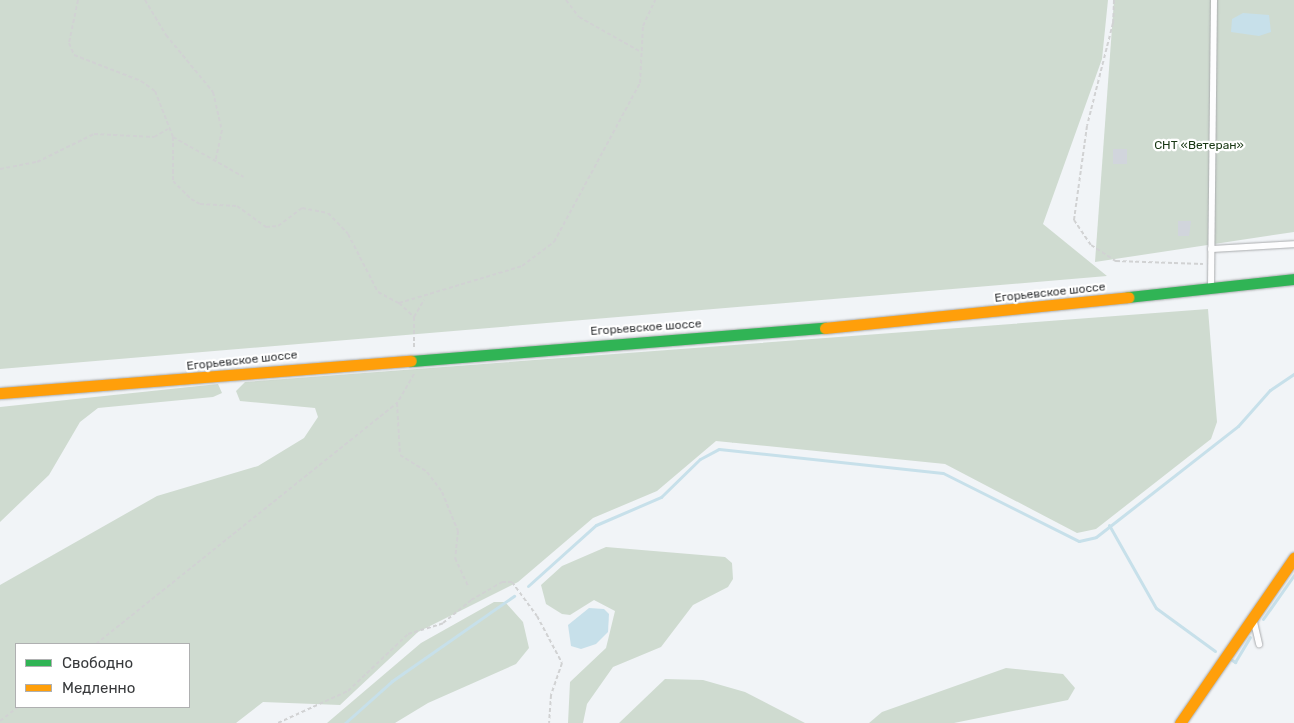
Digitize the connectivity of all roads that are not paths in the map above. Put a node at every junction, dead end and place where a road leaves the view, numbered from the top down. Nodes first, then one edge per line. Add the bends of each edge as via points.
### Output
1 (1214, 0) edge
2 (1294, 244) edge
3 (1211, 249) junction
4 (1294, 280) edge
5 (1211, 290) junction
6 (0, 393) edge
7 (1294, 558) edge
8 (1253, 618) junction
9 (1259, 644) dead end
10 (1180, 723) edge

1 - 3 lane
2 - 3 lane
3 - 5 lane via 1208,264
4 - 5 main road, Егорьевское шоссе
5 - 6 main road, Егорьевское шоссе via 890,323
7 - 8 main road
8 - 9 lane
8 - 10 main road

